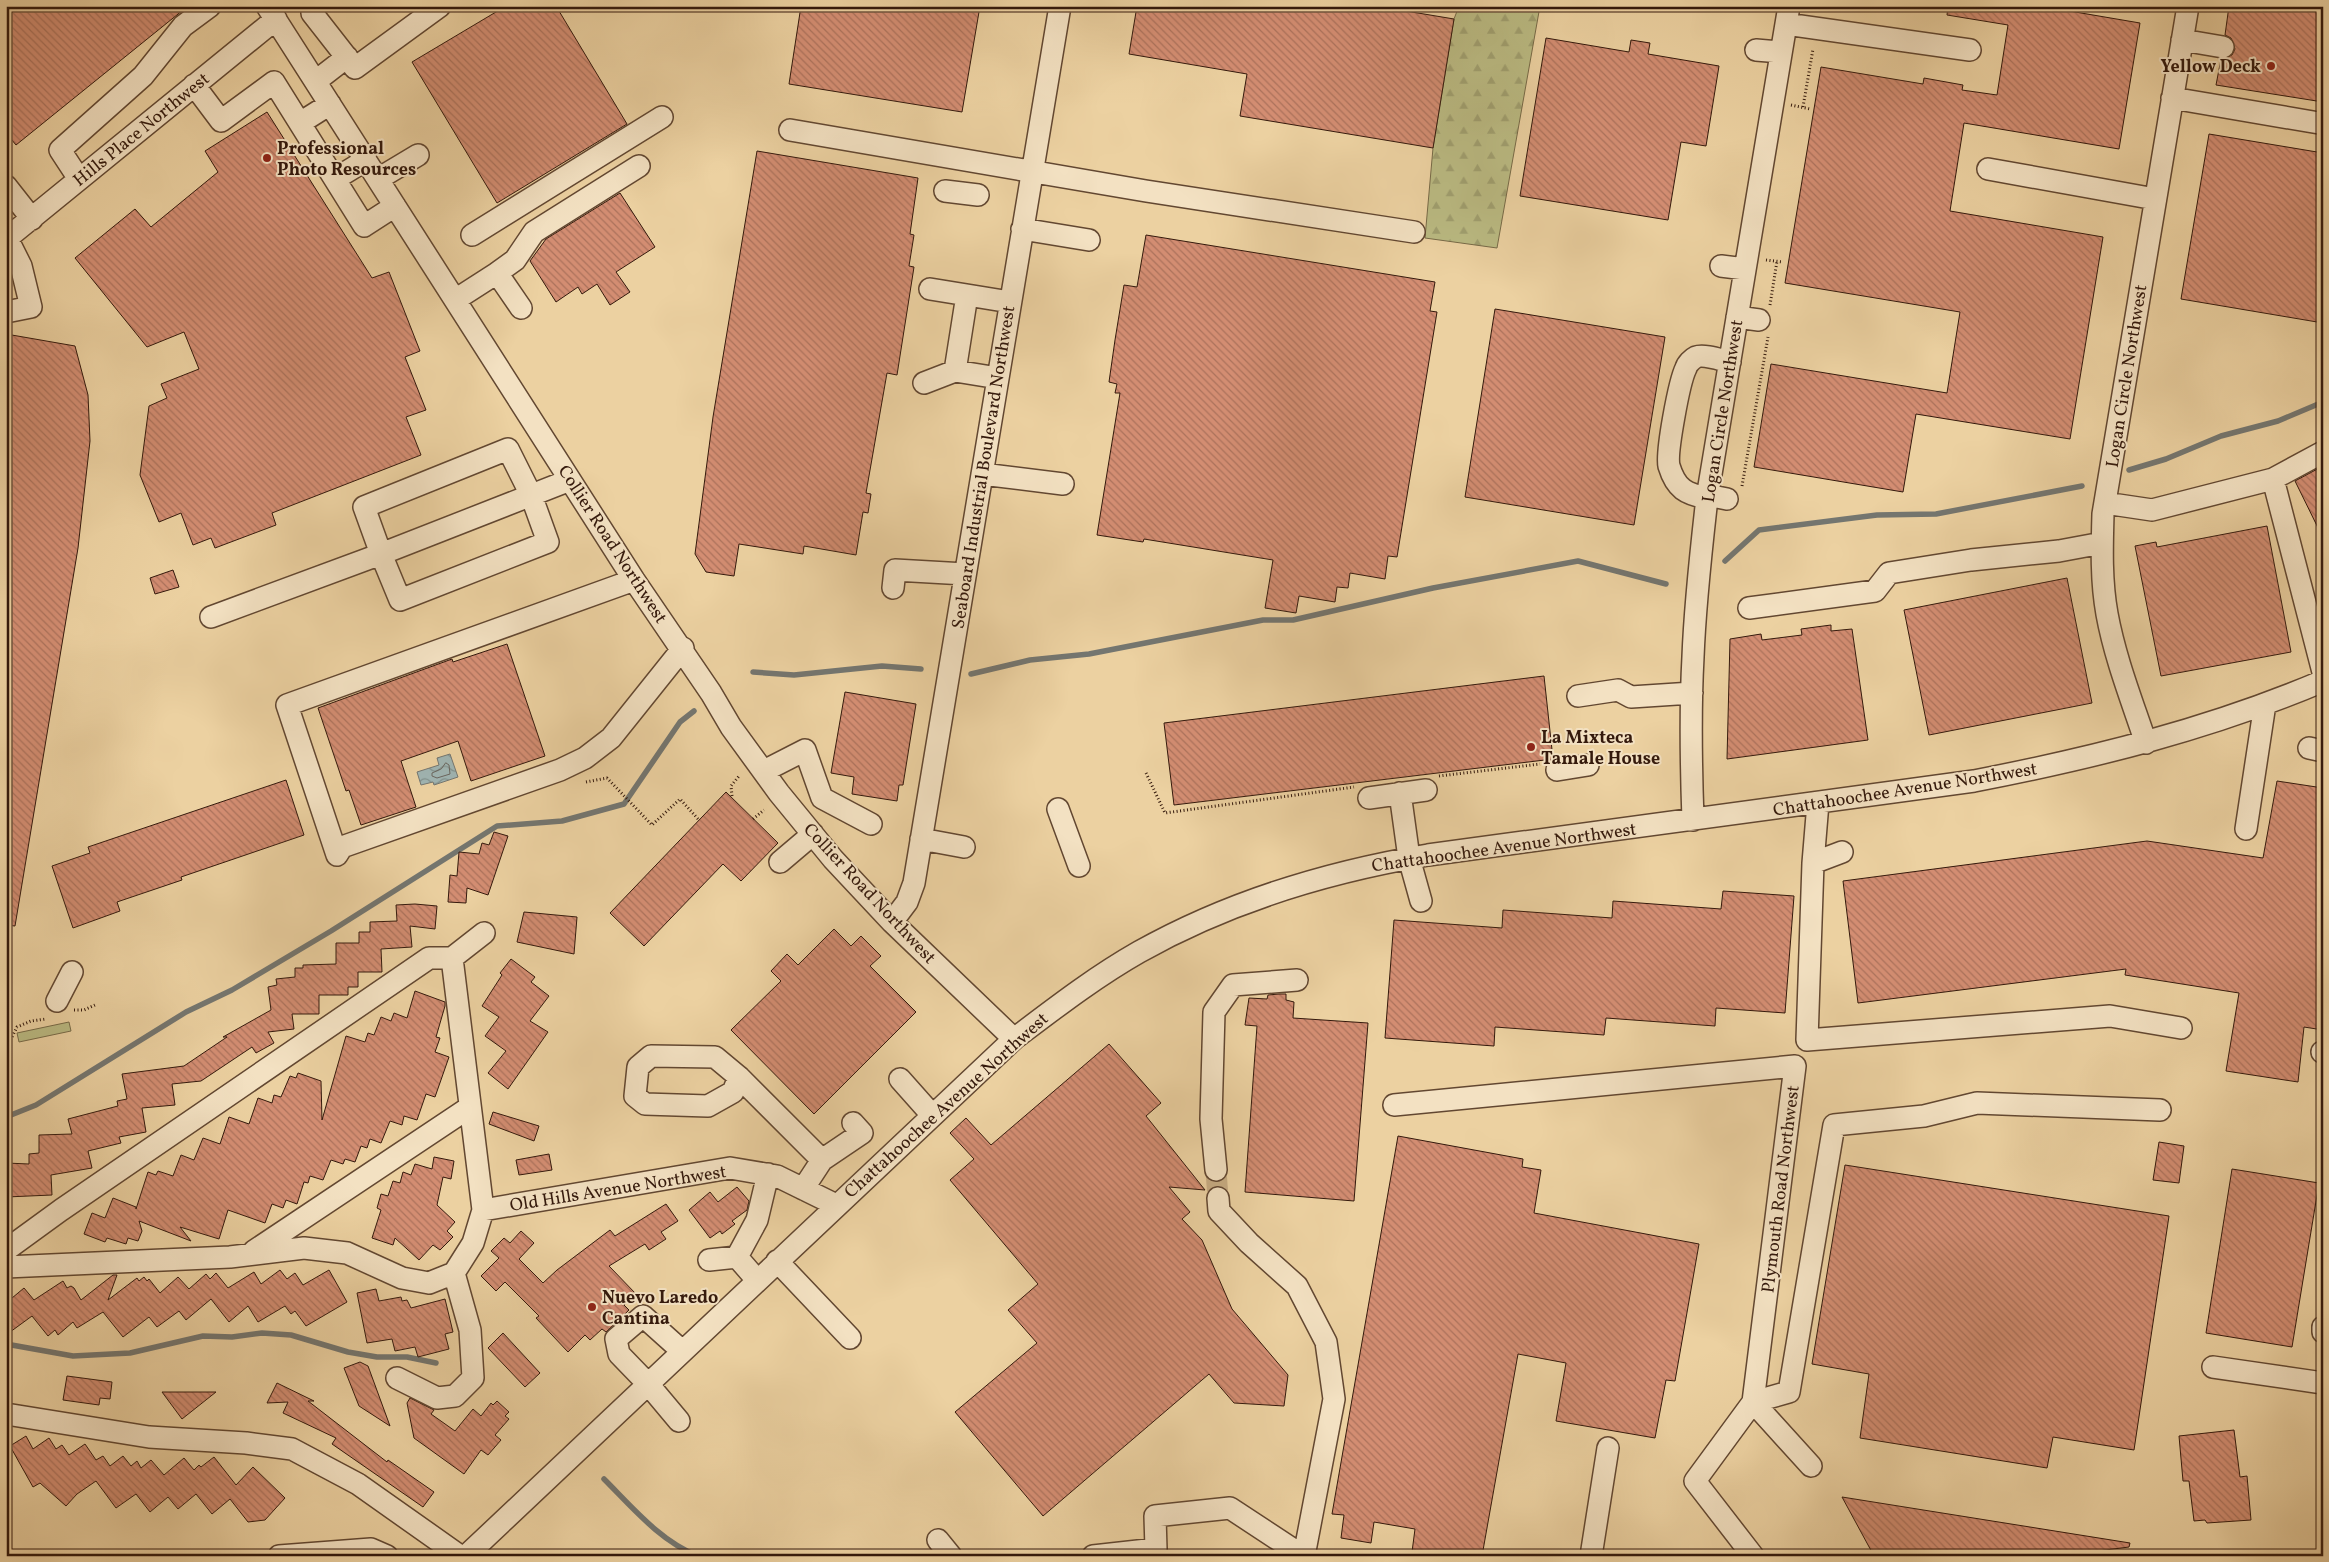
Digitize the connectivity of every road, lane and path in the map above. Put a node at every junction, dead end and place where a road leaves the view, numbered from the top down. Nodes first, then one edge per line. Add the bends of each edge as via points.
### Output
1 (210, 6) edge
2 (313, 6) edge
3 (440, 6) edge
4 (1060, 6) edge
5 (2188, 6) edge
6 (273, 10) edge
7 (1788, 15) edge
8 (1816, 28) junction
9 (2182, 40) junction
10 (2223, 47) dead end
11 (1756, 50) dead end
12 (1970, 50) dead end
13 (1782, 52) junction
14 (347, 57) junction
15 (316, 81) junction
16 (194, 85) junction
17 (2172, 98) junction
18 (330, 104) junction
19 (1786, 104) dead end
20 (1803, 107) junction
21 (1810, 108) dead end
22 (662, 117) dead end
23 (300, 123) junction
24 (2319, 123) dead end
25 (790, 130) dead end
26 (418, 155) dead end
27 (366, 160) junction
28 (639, 166) dead end
29 (1988, 169) dead end
30 (1032, 170) junction
31 (79, 179) junction
32 (335, 179) junction
33 (378, 179) junction
34 (6, 186) edge
35 (945, 191) dead end
36 (978, 196) dead end
37 (2155, 199) junction
38 (395, 206) junction
39 (32, 219) junction
40 (1022, 229) junction
41 (1414, 232) dead end
42 (472, 235) dead end
43 (7, 239) edge
44 (1089, 240) dead end
45 (1777, 261) junction
46 (1784, 262) dead end
47 (1753, 264) junction
48 (1721, 266) dead end
49 (497, 274) junction
50 (930, 290) dead end
51 (967, 295) junction
52 (455, 300) junction
53 (1010, 302) junction
54 (521, 308) dead end
55 (6, 312) edge
56 (1737, 317) junction
57 (1765, 322) junction
58 (1730, 362) junction
59 (955, 371) junction
60 (998, 378) junction
61 (924, 383) dead end
62 (2323, 452) edge
63 (982, 474) junction
64 (2273, 479) junction
65 (570, 480) junction
66 (1063, 484) dead end
67 (531, 496) junction
68 (1720, 496) junction
69 (2104, 503) junction
70 (2102, 543) junction
71 (381, 554) junction
72 (965, 574) junction
73 (634, 580) junction
74 (894, 588) dead end
75 (1749, 608) dead end
76 (211, 617) dead end
77 (683, 648) junction
78 (2323, 672) edge
79 (2323, 681) edge
80 (1692, 692) junction
81 (1578, 696) dead end
82 (2265, 704) junction
83 (2146, 743) junction
84 (1588, 765) dead end
85 (1557, 770) dead end
86 (764, 772) junction
87 (1146, 773) dead end
88 (739, 776) dead end
89 (578, 783) dead end
90 (1426, 790) dead end
91 (1400, 793) junction
92 (732, 796) dead end
93 (1370, 798) dead end
94 (1818, 803) junction
95 (1058, 809) dead end
96 (764, 810) dead end
97 (1165, 813) dead end
98 (753, 819) dead end
99 (699, 820) dead end
100 (1693, 820) junction
101 (871, 824) dead end
102 (2246, 829) dead end
103 (813, 834) junction
104 (921, 838) junction
105 (964, 846) dead end
106 (1842, 852) dead end
107 (1410, 858) junction
108 (780, 862) dead end
109 (1814, 863) junction
110 (1079, 866) dead end
111 (1421, 901) dead end
112 (892, 922) junction
113 (484, 934) dead end
114 (452, 958) junction
115 (72, 972) dead end
116 (1297, 980) dead end
117 (57, 1001) dead end
118 (2181, 1028) dead end
119 (1014, 1039) junction
120 (1807, 1040) junction
121 (1795, 1066) junction
122 (739, 1077) dead end
123 (900, 1079) dead end
124 (1394, 1105) dead end
125 (470, 1107) junction
126 (2160, 1110) dead end
127 (932, 1115) junction
128 (853, 1123) dead end
129 (822, 1160) junction
130 (1216, 1170) tunnel mouth
131 (768, 1174) junction
132 (803, 1189) junction
133 (1218, 1198) tunnel mouth
134 (836, 1205) junction
135 (483, 1210) junction
136 (6, 1250) edge
137 (249, 1254) junction
138 (738, 1257) junction
139 (709, 1260) dead end
140 (777, 1261) junction
141 (6, 1267) edge
142 (454, 1273) junction
143 (757, 1280) junction
144 (2323, 1327) edge
145 (2323, 1332) edge
146 (850, 1338) dead end
147 (682, 1351) junction
148 (2213, 1367) dead end
149 (397, 1378) dead end
150 (2323, 1383) edge
151 (648, 1384) junction
152 (1753, 1402) junction
153 (6, 1414) edge
154 (678, 1421) dead end
155 (1608, 1448) dead end
156 (1811, 1466) dead end
157 (1156, 1554) edge
158 (279, 1556) edge
159 (388, 1556) edge
160 (460, 1556) edge
161 (466, 1556) edge
162 (1092, 1556) edge
163 (1303, 1556) edge
164 (1591, 1556) edge
165 (1753, 1556) edge

1 - 31 street via 184,26 143,76 60,150
2 - 14 street via 312,13
3 - 14 street via 355,68
4 - 30 street, Seaboard Industrial Boulevard Northwest
5 - 9 street, Logan Circle Northwest
6 - 15 street, Collier Road Northwest
6 - 16 street, Hills Place Northwest
7 - 8 street
7 - 13 street, Logan Circle Northwest
8 - 12 street
8 - 20 path
9 - 10 street
9 - 17 street, Logan Circle Northwest
11 - 13 street
13 - 47 street, Logan Circle Northwest
14 - 15 street
15 - 18 street, Collier Road Northwest
16 - 23 street via 221,121 274,82
16 - 31 street, Hills Place Northwest
17 - 24 street
17 - 37 street, Logan Circle Northwest
18 - 23 street
18 - 27 street, Collier Road Northwest
19 - 20 path
20 - 21 path
22 - 42 street
23 - 32 street
25 - 30 street
26 - 33 street
27 - 32 street
27 - 33 street, Collier Road Northwest
28 - 49 street via 534,232 515,260
29 - 37 street
30 - 40 street, Seaboard Industrial Boulevard Northwest
30 - 41 street
31 - 39 street, Hills Place Northwest
32 - 38 street via 364,226
33 - 38 street, Collier Road Northwest
34 - 39 street
35 - 36 street
37 - 69 street, Logan Circle Northwest
38 - 52 street, Collier Road Northwest
39 - 43 street, Hills Place Northwest
40 - 44 street
40 - 53 street, Seaboard Industrial Boulevard Northwest
43 - 55 street via 21,266 32,307
45 - 46 path
45 - 47 path
45 - 57 path
47 - 48 street
47 - 56 street, Logan Circle Northwest
49 - 52 street
49 - 54 street
50 - 51 street
51 - 53 street
51 - 59 street
52 - 65 street, Collier Road Northwest
53 - 60 street, Seaboard Industrial Boulevard Northwest
56 - 57 street
56 - 58 street, Logan Circle Northwest
57 - 68 path
58 - 68 street, Logan Circle Northwest
58 - 68 street via 1700,356 1690,361 1681,386 1668,458 1675,479 1688,494
59 - 60 street
59 - 61 street
60 - 63 street, Seaboard Industrial Boulevard Northwest
62 - 64 street
63 - 66 street
63 - 72 street, Seaboard Industrial Boulevard Northwest
64 - 69 street via 2152,510
64 - 78 street
65 - 67 street
65 - 73 street, Collier Road Northwest
67 - 71 street
67 - 71 street via 508,449 364,507
67 - 71 street via 548,542 437,586 400,600
68 - 80 street, Logan Circle Northwest via 1698,576
69 - 70 street, Logan Circle Northwest
70 - 75 street via 1889,573 1875,591
70 - 83 street, Logan Circle Northwest via 2107,614
71 - 76 street
72 - 74 street via 895,570
72 - 104 street, Seaboard Industrial Boulevard Northwest
73 - 77 street, Collier Road Northwest
73 - 77 street via 287,705 336,855 342,847 560,770 585,758 611,738
77 - 86 street, Collier Road Northwest via 731,727
79 - 82 street, Chattahoochee Avenue Northwest
80 - 81 street via 1631,697 1618,690
80 - 100 street, Logan Circle Northwest
82 - 83 street, Chattahoochee Avenue Northwest
82 - 102 street
83 - 94 street, Chattahoochee Avenue Northwest via 1974,781
84 - 85 street
86 - 101 street via 806,750 822,798
86 - 103 street, Collier Road Northwest
87 - 97 path
88 - 92 path via 731,786
89 - 99 path via 607,778 652,826 680,799
90 - 91 street
91 - 93 street
91 - 107 street
94 - 100 street, Chattahoochee Avenue Northwest
94 - 109 street
95 - 110 street
96 - 98 path
100 - 107 street, Chattahoochee Avenue Northwest
103 - 108 street
103 - 112 street, Collier Road Northwest via 832,859
104 - 105 street
104 - 112 street, Seaboard Industrial Boulevard Northwest via 914,883 907,902
106 - 109 street
107 - 111 street
107 - 119 street, Chattahoochee Avenue Northwest via 1370,865 1276,891 1188,927 1100,976
109 - 120 street
112 - 119 street, Collier Road Northwest
113 - 114 street
114 - 125 street
114 - 136 street via 429,958
115 - 117 street
116 - 130 street via 1233,985 1214,1012 1211,1119
118 - 120 street via 2110,1016
119 - 127 street, Chattahoochee Avenue Northwest
120 - 121 street
121 - 124 street, Plymouth Road Northwest
121 - 152 street, Plymouth Road Northwest
122 - 129 street
123 - 127 street
125 - 135 street
125 - 137 street
126 - 152 street via 1977,1103 1924,1116 1834,1125 1789,1392
127 - 134 street, Chattahoochee Avenue Northwest
128 - 129 street via 862,1133
129 - 132 street
131 - 132 street, Old Hills Avenue Northwest
131 - 135 street, Old Hills Avenue Northwest via 730,1168
131 - 138 street via 757,1220
132 - 134 street, Old Hills Avenue Northwest
133 - 163 street via 1219,1210 1249,1243 1297,1286 1326,1342 1334,1399
134 - 140 street, Chattahoochee Avenue Northwest
135 - 142 street via 474,1243
137 - 141 street
137 - 142 street via 304,1248 347,1253 402,1278 428,1283
138 - 139 street
138 - 143 street
140 - 143 street, Chattahoochee Avenue Northwest
140 - 146 street
142 - 149 street via 470,1330 473,1378 455,1396 437,1398
143 - 147 street, Chattahoochee Avenue Northwest
144 - 145 street
147 - 151 street, Chattahoochee Avenue Northwest
147 - 151 street via 643,1316 616,1339 619,1354
148 - 150 street
151 - 154 street
151 - 161 street, Chattahoochee Avenue Northwest
152 - 156 street
152 - 165 street, Plymouth Road Northwest via 1695,1481
153 - 160 street via 149,1437 292,1449 358,1484
155 - 164 street
157 - 162 street
157 - 163 street via 1155,1516 1230,1508
158 - 159 street via 371,1549

